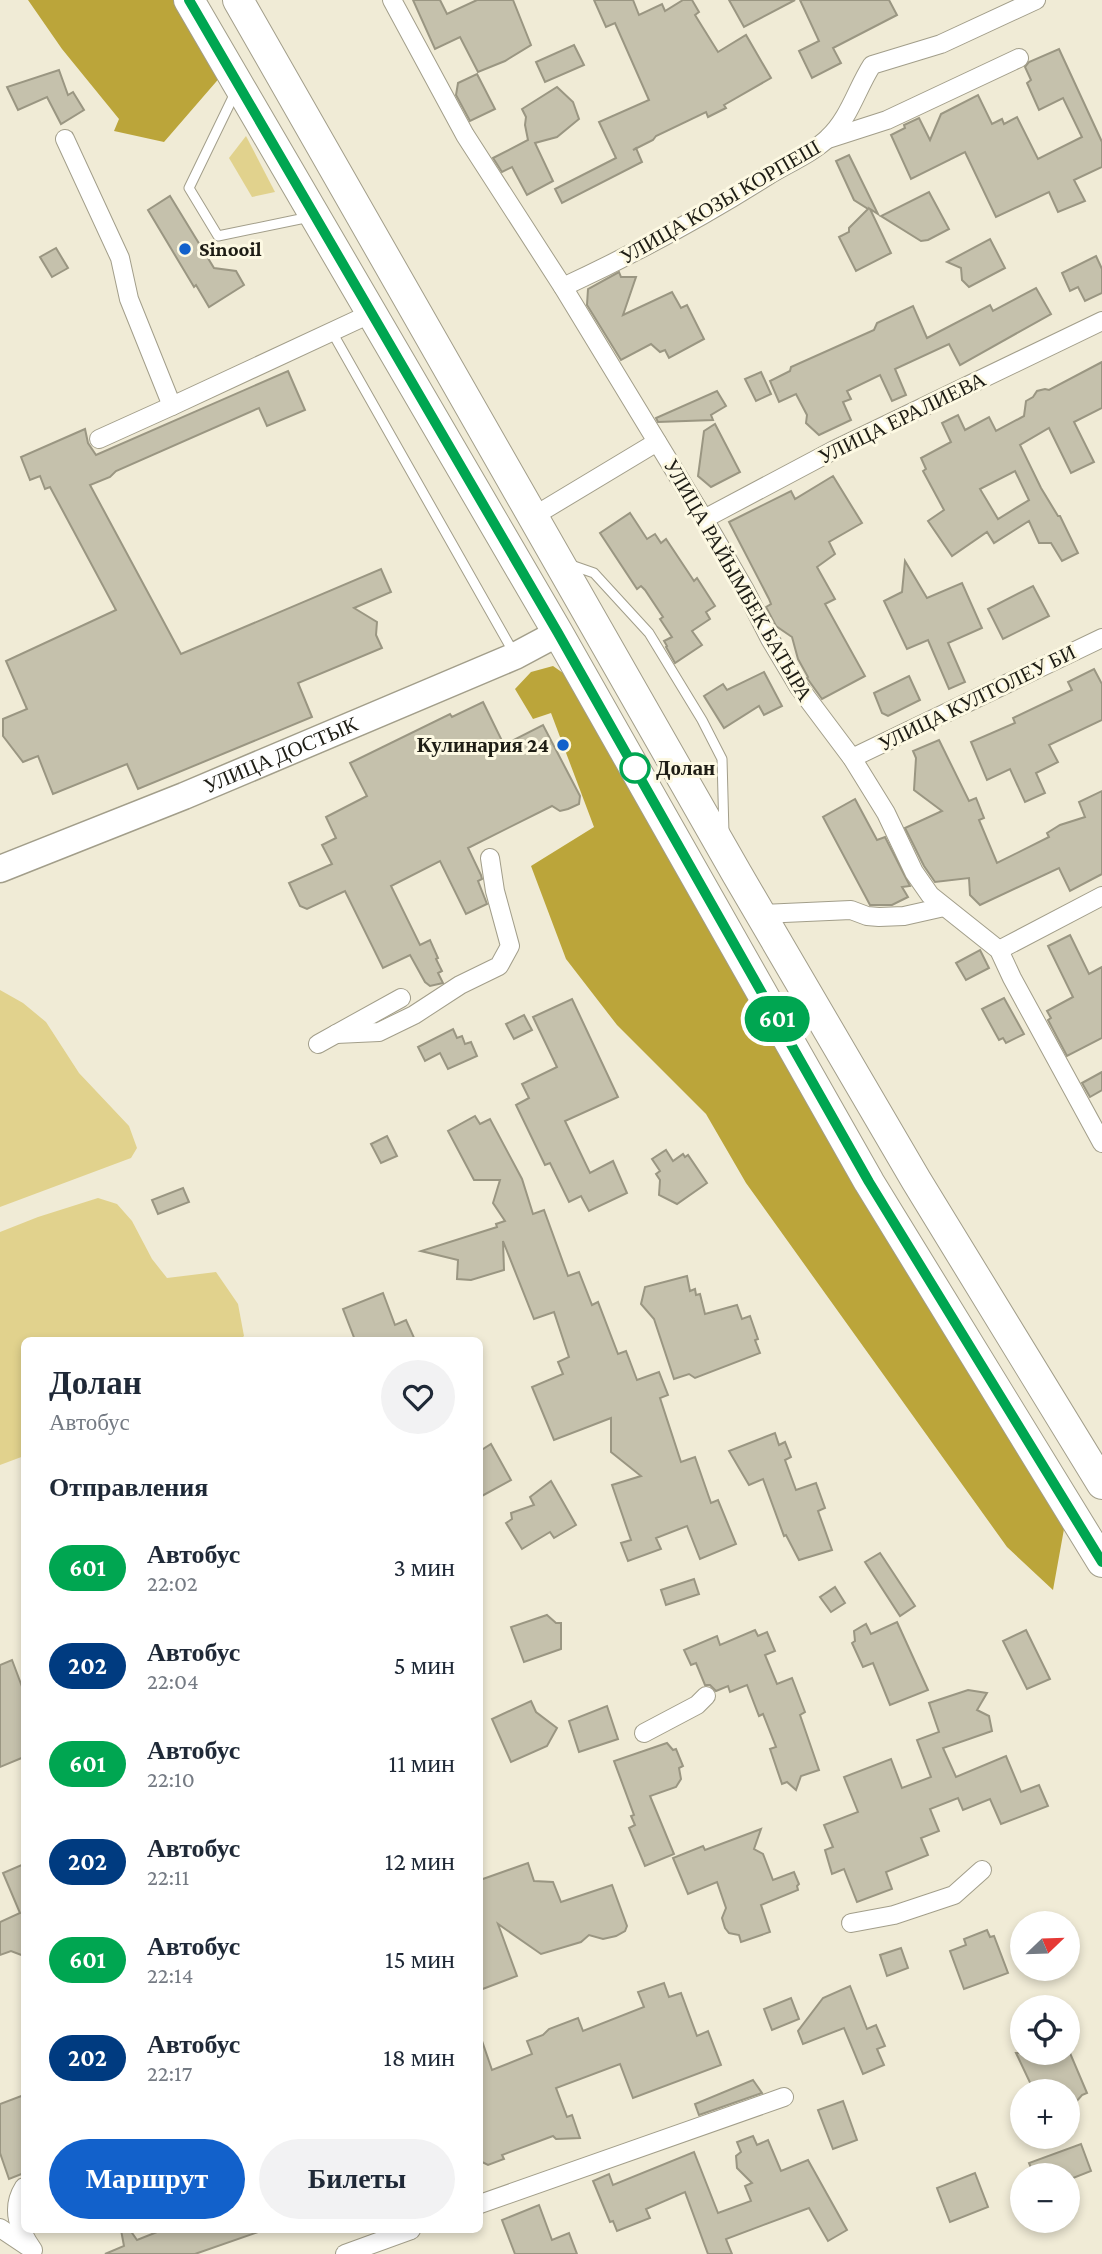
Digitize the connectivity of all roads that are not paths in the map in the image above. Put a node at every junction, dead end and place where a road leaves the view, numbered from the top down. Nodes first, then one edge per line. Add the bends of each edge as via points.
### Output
1 (189, 0) edge
2 (238, 0) edge
3 (392, 0) edge
4 (1036, 0) edge
5 (1019, 58) dead end
6 (239, 85) junction
7 (851, 102) junction
8 (873, 125) junction
9 (65, 139) dead end
10 (828, 139) junction
11 (315, 215) junction
12 (562, 287) junction
13 (372, 313) junction
14 (1102, 321) edge
15 (332, 332) junction
16 (172, 406) junction
17 (99, 439) dead end
18 (657, 442) junction
19 (534, 516) junction
20 (704, 519) junction
21 (560, 561) junction
22 (558, 633) junction
23 (1102, 638) edge
24 (516, 656) junction
25 (852, 758) junction
26 (723, 849) junction
27 (490, 858) dead end
28 (0, 869) edge
29 (1102, 896) edge
30 (944, 907) junction
31 (760, 914) junction
32 (999, 950) junction
33 (401, 998) dead end
34 (336, 1034) junction
35 (318, 1044) dead end
36 (1102, 1143) edge
37 (1102, 1484) edge
38 (1102, 1562) edge
39 (706, 1696) dead end
40 (644, 1733) dead end
41 (982, 1870) dead end
42 (851, 1923) dead end
43 (784, 2097) dead end
44 (21, 2194) edge
45 (483, 2203) edge
46 (0, 2228) edge
47 (21, 2229) edge
48 (24, 2233) edge
49 (403, 2233) edge
50 (36, 2252) edge
51 (345, 2254) edge

1 - 6 highway
2 - 19 highway
3 - 12 street, УЛИЦА РАЙЫМБЕК БАТЫРА via 465,135
4 - 7 street, УЛИЦА КОЗЫ КОРПЕШ via 941,44 872,65
5 - 8 street
6 - 11 highway
6 - 11 lane via 189,188 218,236
7 - 8 street via 855,115
7 - 10 street, УЛИЦА КОЗЫ КОРПЕШ
8 - 10 street
9 - 16 street via 120,258 129,299
10 - 12 street, УЛИЦА КОЗЫ КОРПЕШ via 703,216
11 - 13 highway
12 - 18 street, УЛИЦА РАЙЫМБЕК БАТЫРА
13 - 15 street
13 - 22 highway
14 - 20 street, УЛИЦА ЕРАЛИЕВА via 834,450
15 - 16 street
15 - 24 lane
16 - 17 street
18 - 19 street
18 - 20 street, УЛИЦА РАЙЫМБЕК БАТЫРА
19 - 21 highway
20 - 25 street, УЛИЦА РАЙЫМБЕК БАТЫРА via 799,686
21 - 26 highway
21 - 26 lane via 594,573 649,634 702,720 722,759
22 - 24 main road, УЛИЦА ДОСТЫК
22 - 38 highway via 869,1182
23 - 25 street, УЛИЦА КУЛТОЛЕУ БИ
24 - 28 main road, УЛИЦА ДОСТЫК
25 - 30 street, УЛИЦА РАЙЫМБЕК БАТЫРА via 886,813 914,872
26 - 31 highway
27 - 34 street via 510,946 499,965 379,1032
29 - 32 street
30 - 31 street via 879,917 851,910
30 - 32 street, УЛИЦА РАЙЫМБЕК БАТЫРА
31 - 37 highway
32 - 36 street, УЛИЦА РАЙЫМБЕК БАТЫРА
33 - 34 street
34 - 35 street
39 - 40 street
41 - 42 street via 954,1895 894,1915
43 - 45 street
44 - 47 street via 16,2207
46 - 50 street
48 - 50 street
49 - 51 street

